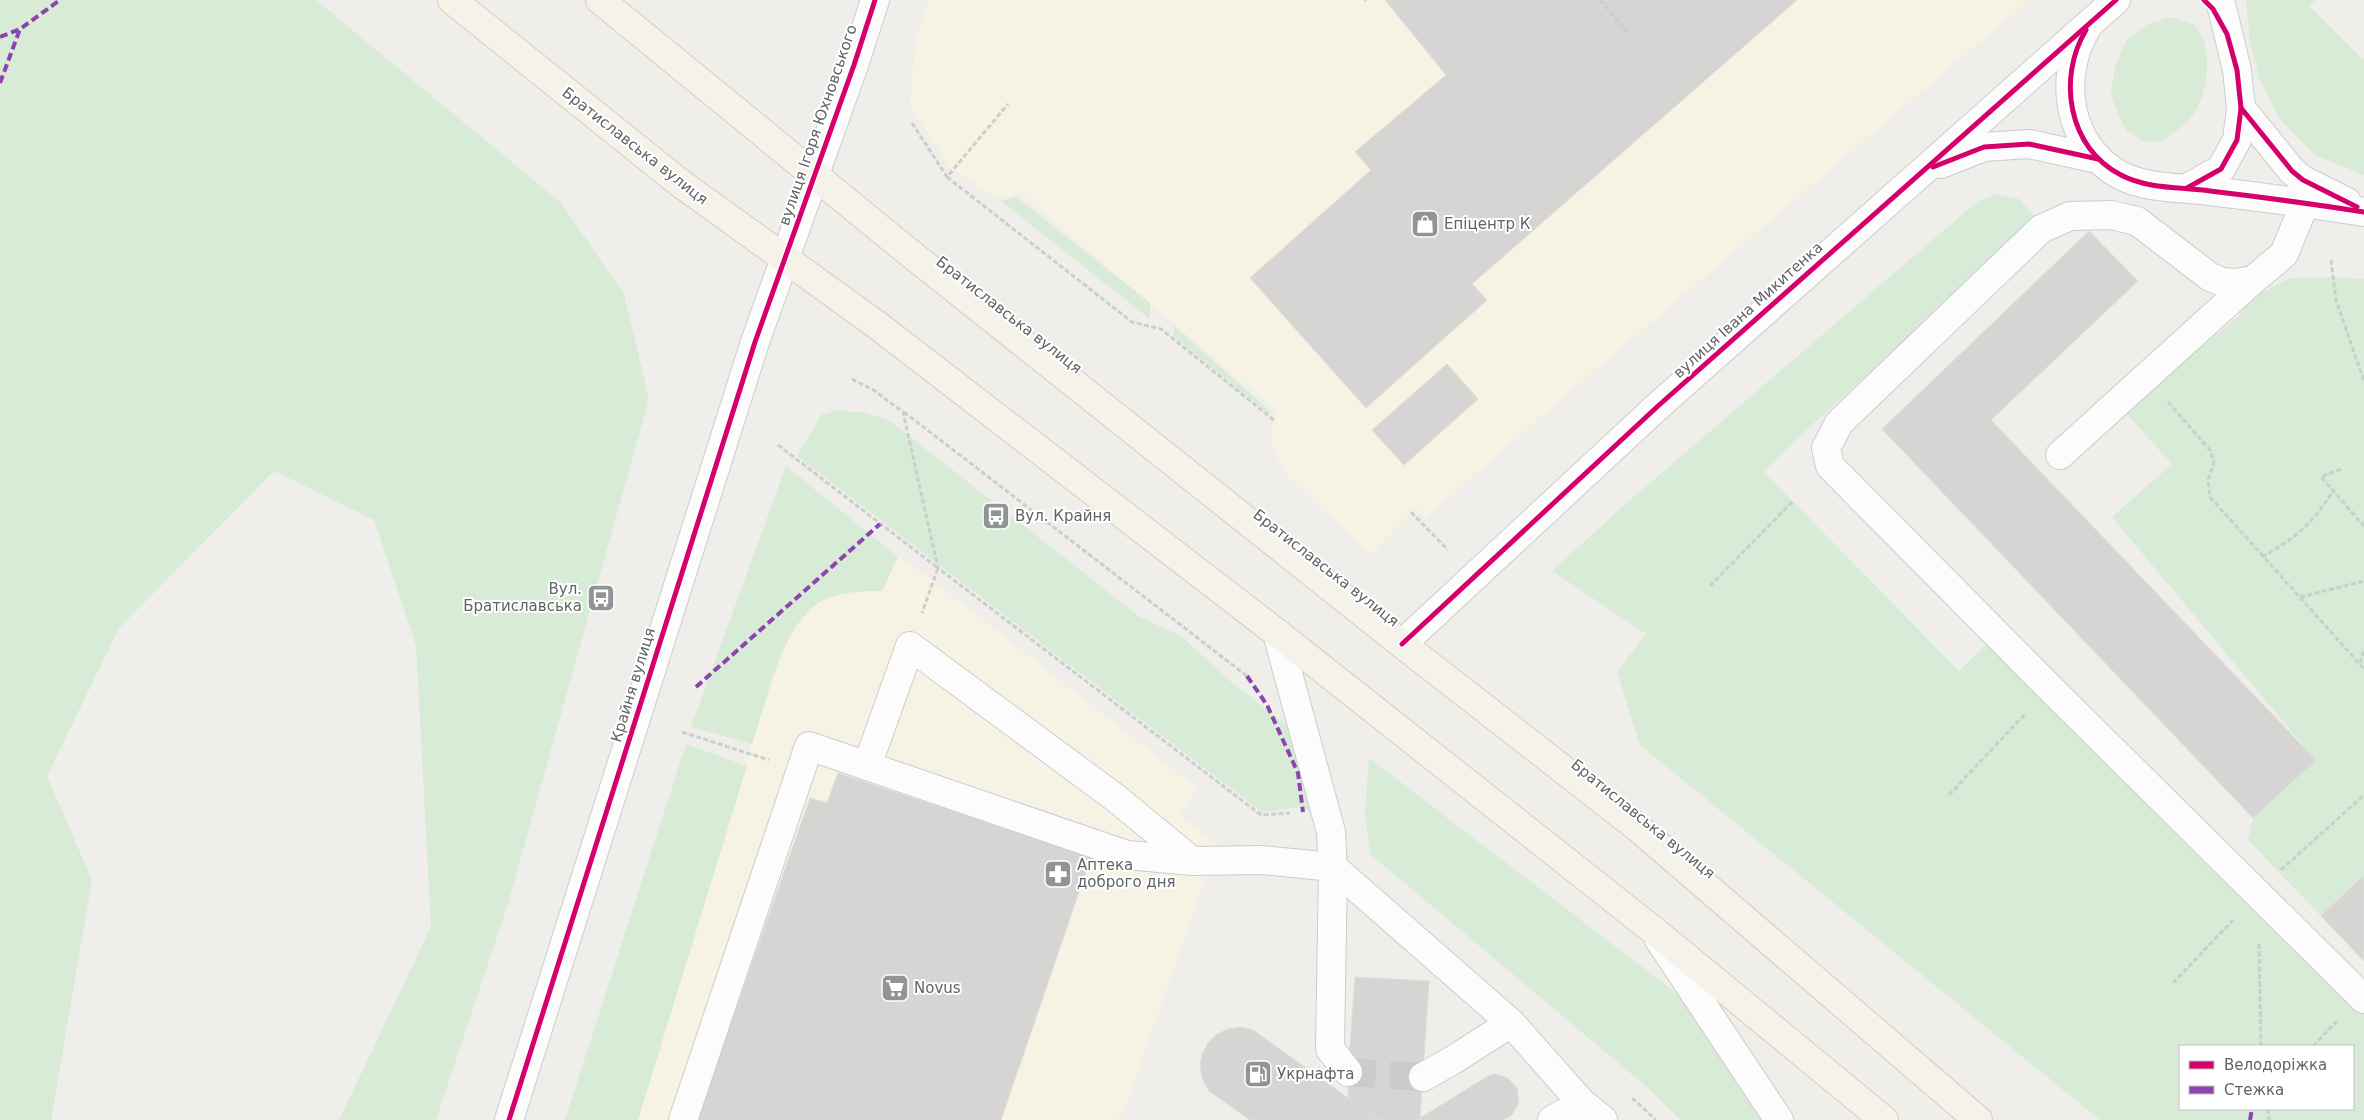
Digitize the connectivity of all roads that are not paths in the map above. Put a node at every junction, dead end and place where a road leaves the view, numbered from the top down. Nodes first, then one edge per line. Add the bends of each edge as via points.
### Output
1 (452, 0) edge
2 (600, 0) edge
3 (875, 0) edge
4 (2204, 0) edge
5 (2220, 0) edge
6 (2117, 1) edge
7 (2089, 24) junction
8 (2227, 34) junction
9 (2241, 108) junction
10 (2098, 159) junction
11 (1924, 170) junction
12 (814, 175) junction
13 (2187, 188) junction
14 (2305, 203) junction
15 (2364, 211) edge
16 (785, 259) junction
17 (2253, 280) junction
18 (2060, 456) dead end
19 (1277, 633) junction
20 (1402, 644) junction
21 (868, 766) junction
22 (1192, 861) junction
23 (1333, 867) junction
24 (1653, 930) junction
25 (2364, 999) edge
26 (1511, 1023) junction
27 (1348, 1072) dead end
28 (1422, 1077) tunnel mouth
29 (1582, 1103) junction
30 (510, 1120) edge
31 (683, 1120) edge
32 (1552, 1120) edge
33 (1603, 1120) edge
34 (1779, 1120) edge
35 (1884, 1120) edge
36 (1978, 1120) edge

1 - 16 main road, Братиславська вулиця via 680,183
2 - 12 main road, Братиславська вулиця
3 - 12 street, вулиця Ігоря Юхновського
4 - 8 street
5 - 8 street
6 - 7 street, вулиця Івана Микитенка
7 - 10 street via 2072,65 2069,98 2078,132
7 - 11 street, вулиця Івана Микитенка
8 - 9 street
9 - 13 street via 2237,140 2221,169
9 - 15 street via 2292,171
10 - 11 street via 2029,144 1984,147
10 - 13 street via 2121,176 2154,186
11 - 20 street, вулиця Івана Микитенка via 1658,406
12 - 16 street, вулиця Ігоря Юхновського
12 - 20 main road, Братиславська вулиця
13 - 14 street
14 - 15 street
14 - 17 street via 2284,254
16 - 19 main road, Братиславська вулиця via 907,348
16 - 30 street, Крайня вулиця via 755,342
17 - 18 street
17 - 25 street via 2236,284 2210,277 2137,221 2090,214 2058,220 2041,229 1839,423 1826,448 1830,466 2050,688 2266,885
19 - 23 street via 1331,832
19 - 24 main road, Братиславська вулиця
20 - 36 main road, Братиславська вулиця via 1637,827
21 - 22 street via 1126,854
21 - 22 street via 910,646 1116,799
21 - 31 street via 809,746
22 - 23 street via 1262,860
23 - 26 street
23 - 27 street via 1330,1050
24 - 34 street
24 - 35 main road, Братиславська вулиця
26 - 28 street
26 - 29 street
29 - 32 street
29 - 33 street

